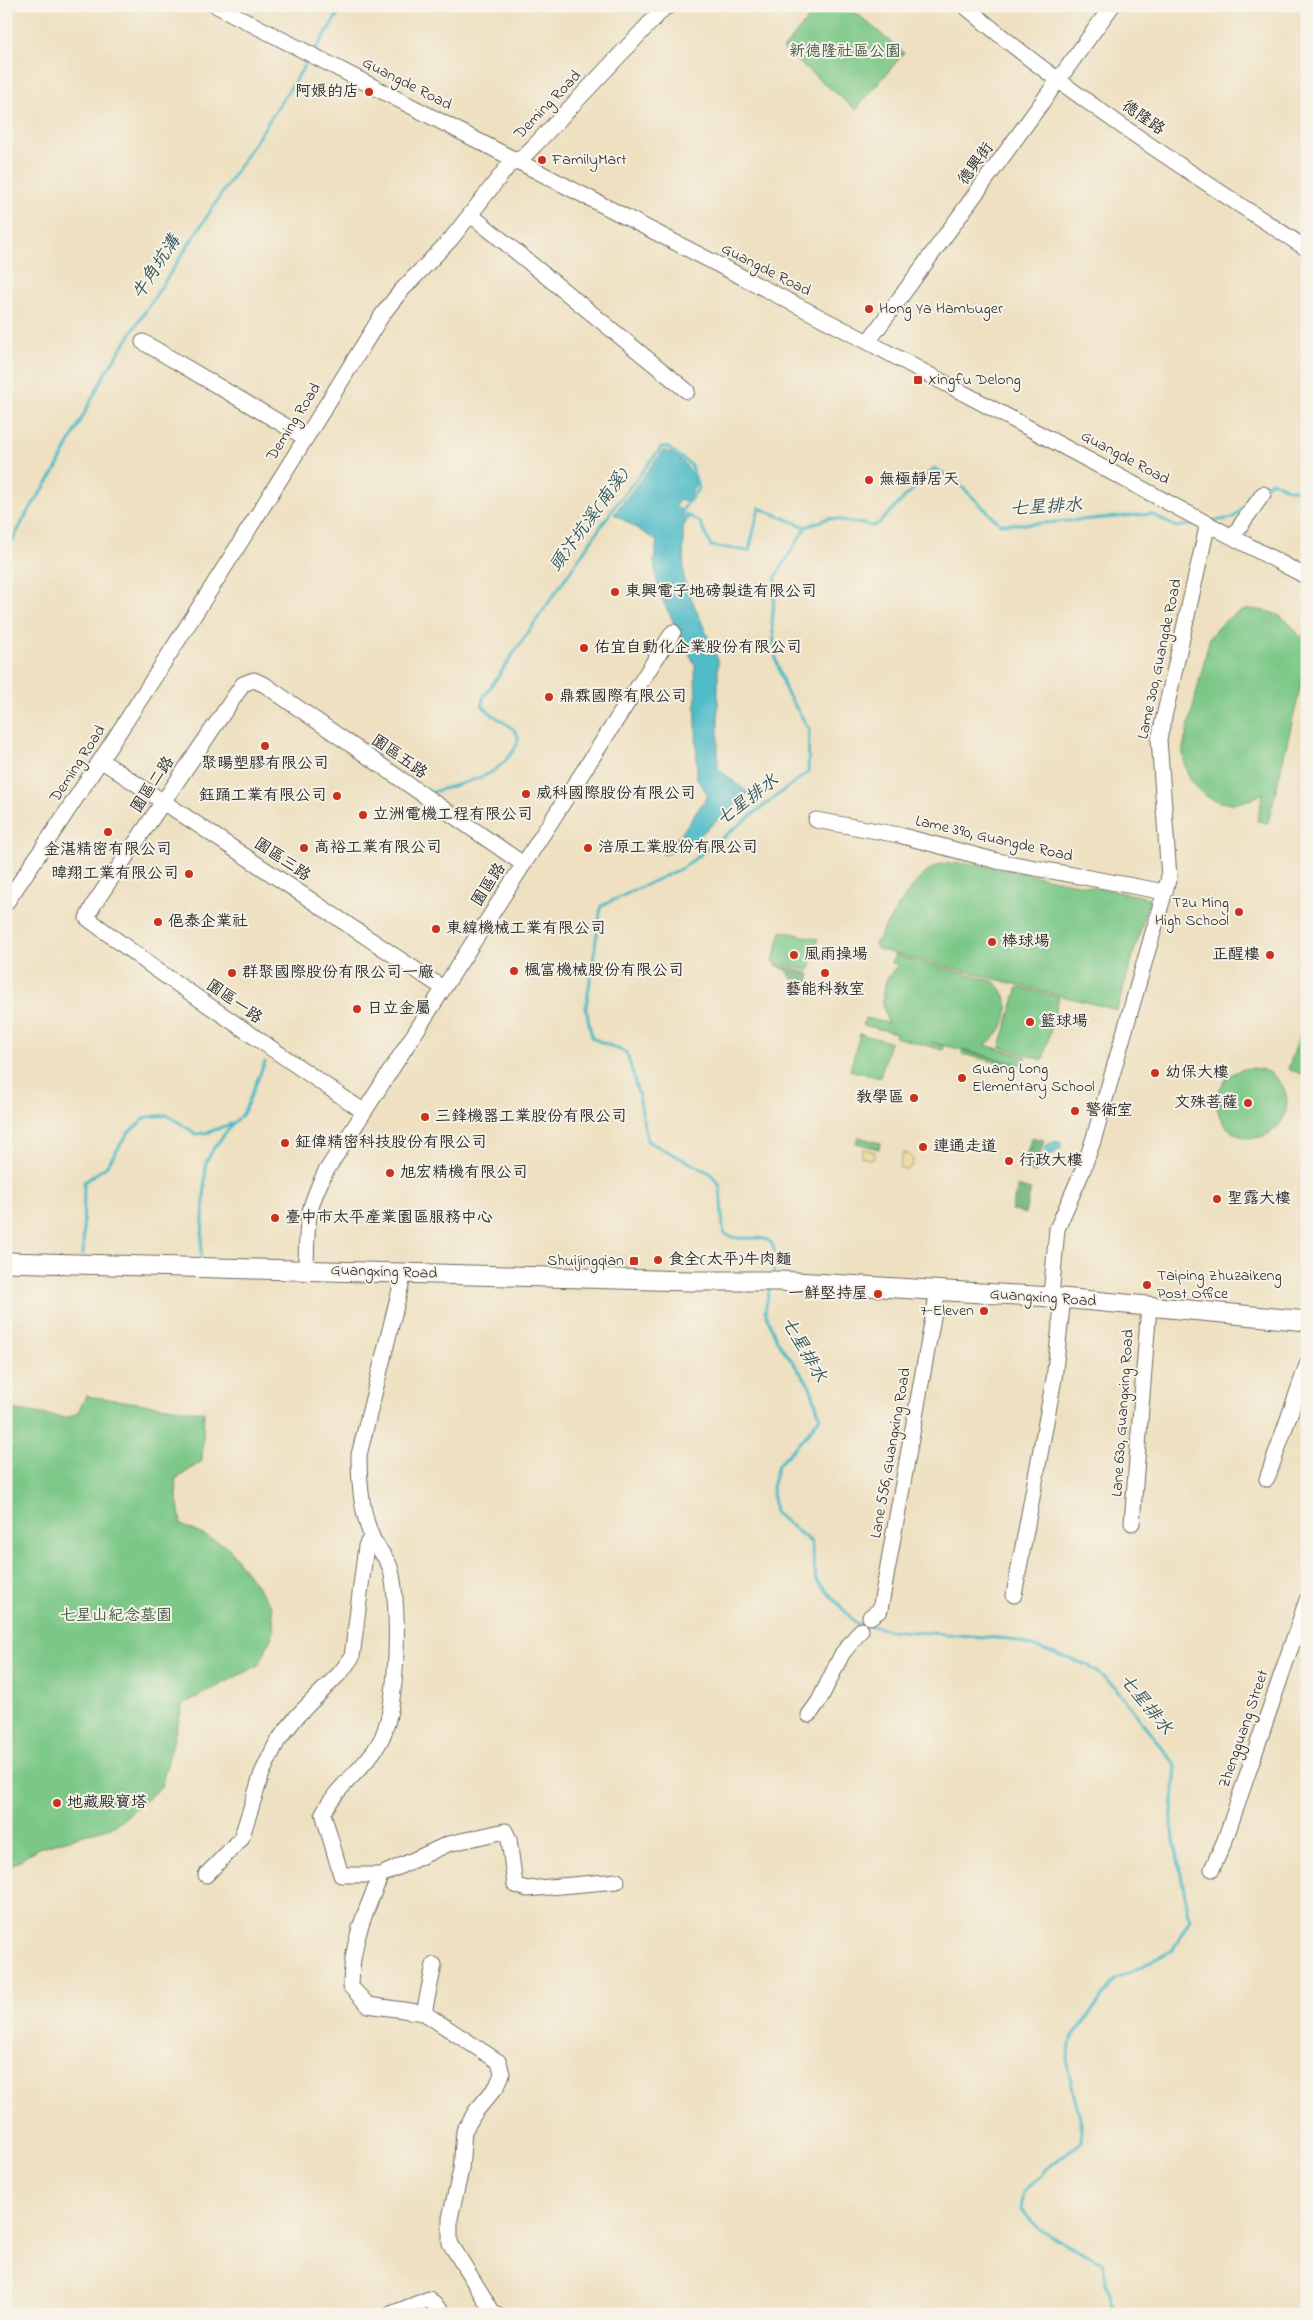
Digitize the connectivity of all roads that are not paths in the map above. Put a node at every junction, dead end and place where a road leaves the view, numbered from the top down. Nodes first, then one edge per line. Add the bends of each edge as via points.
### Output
1 (216, 6) edge
2 (669, 6) edge
3 (965, 6) edge
4 (1112, 6) edge
5 (1058, 80) junction
6 (519, 160) junction
7 (471, 215) junction
8 (1307, 250) edge
9 (143, 342) dead end
10 (868, 342) junction
11 (686, 391) dead end
12 (306, 438) junction
13 (1263, 494) dead end
14 (1208, 524) junction
15 (1233, 536) junction
16 (1307, 578) edge
17 (673, 632) dead end
18 (254, 680) joint
19 (102, 761) junction
20 (163, 801) junction
21 (816, 820) dead end
22 (523, 864) junction
23 (1165, 892) junction
24 (6, 903) edge
25 (87, 918) joint
26 (443, 988) junction
27 (362, 1111) junction
28 (6, 1262) edge
29 (306, 1270) junction
30 (404, 1273) junction
31 (938, 1290) junction
32 (1057, 1297) junction
33 (1149, 1306) junction
34 (1307, 1321) edge
35 (1307, 1365) edge
36 (1267, 1479) dead end
37 (1132, 1523) dead end
38 (371, 1537) junction
39 (1014, 1595) dead end
40 (1307, 1600) edge
41 (870, 1617) dead end
42 (861, 1630) dead end
43 (809, 1714) dead end
44 (1212, 1869) dead end
45 (206, 1875) dead end
46 (381, 1875) junction
47 (618, 1881) dead end
48 (434, 1965) dead end
49 (424, 2012) junction
50 (391, 2314) edge
51 (444, 2314) edge
52 (496, 2314) edge

1 - 6 street, Guangde Road
2 - 6 street, Deming Road
3 - 5 street, 德隆路
4 - 5 street, 德興街
5 - 8 street, 德隆路
5 - 10 street, 德興街
6 - 7 street, Deming Road via 509,165
6 - 10 street, Guangde Road
7 - 11 street
7 - 12 street, Deming Road via 382,315
9 - 12 street
10 - 14 street, Guangde Road
12 - 19 street, Deming Road
13 - 15 street
14 - 15 street
14 - 23 street, Lame 300, Guangde Road via 1159,739 1169,867
15 - 16 street
17 - 22 street, 園區路
18 - 20 street, 園區二路 via 243,684
18 - 22 street, 園區五路
19 - 20 street, 園區三路
19 - 24 street, Deming Road
20 - 25 street, 園區二路
20 - 26 street, 園區三路
21 - 23 street, Lame 390, Guangde Road via 900,835 997,861
22 - 26 street, 園區路
23 - 32 street, Lame 300, Guangde Road via 1091,1148 1056,1229
25 - 27 street, 園區一路
26 - 27 street, 園區路
27 - 29 street, 園區路 via 326,1171 310,1206
28 - 29 main road, Guangxing Road
29 - 30 main road, Guangxing Road
30 - 31 main road, Guangxing Road via 688,1281 770,1280
30 - 38 street via 360,1455 359,1485
31 - 32 main road, Guangxing Road
31 - 41 street, Lane 556, Guangxing Road via 880,1610
32 - 33 main road, Guangxing Road
32 - 39 street, Lame 300, Guangde Road via 1054,1379
33 - 34 main road, Guangxing Road
33 - 37 street, Lane 630, Guangxing Road
35 - 36 street
38 - 45 street via 366,1546 352,1657 298,1715 278,1742 262,1773 241,1839
38 - 46 street via 390,1568 396,1601 394,1692 390,1715 378,1745 330,1798 323,1813 341,1875
40 - 44 street, Zhengguang Street via 1226,1840
42 - 43 street via 842,1654
46 - 47 street via 448,1844 505,1831 518,1887 527,1889
46 - 49 street via 359,1926 351,1987 368,2006
48 - 49 street
49 - 52 street via 499,2062 502,2074 464,2131 461,2170 450,2218 450,2243
50 - 51 street via 429,2299

